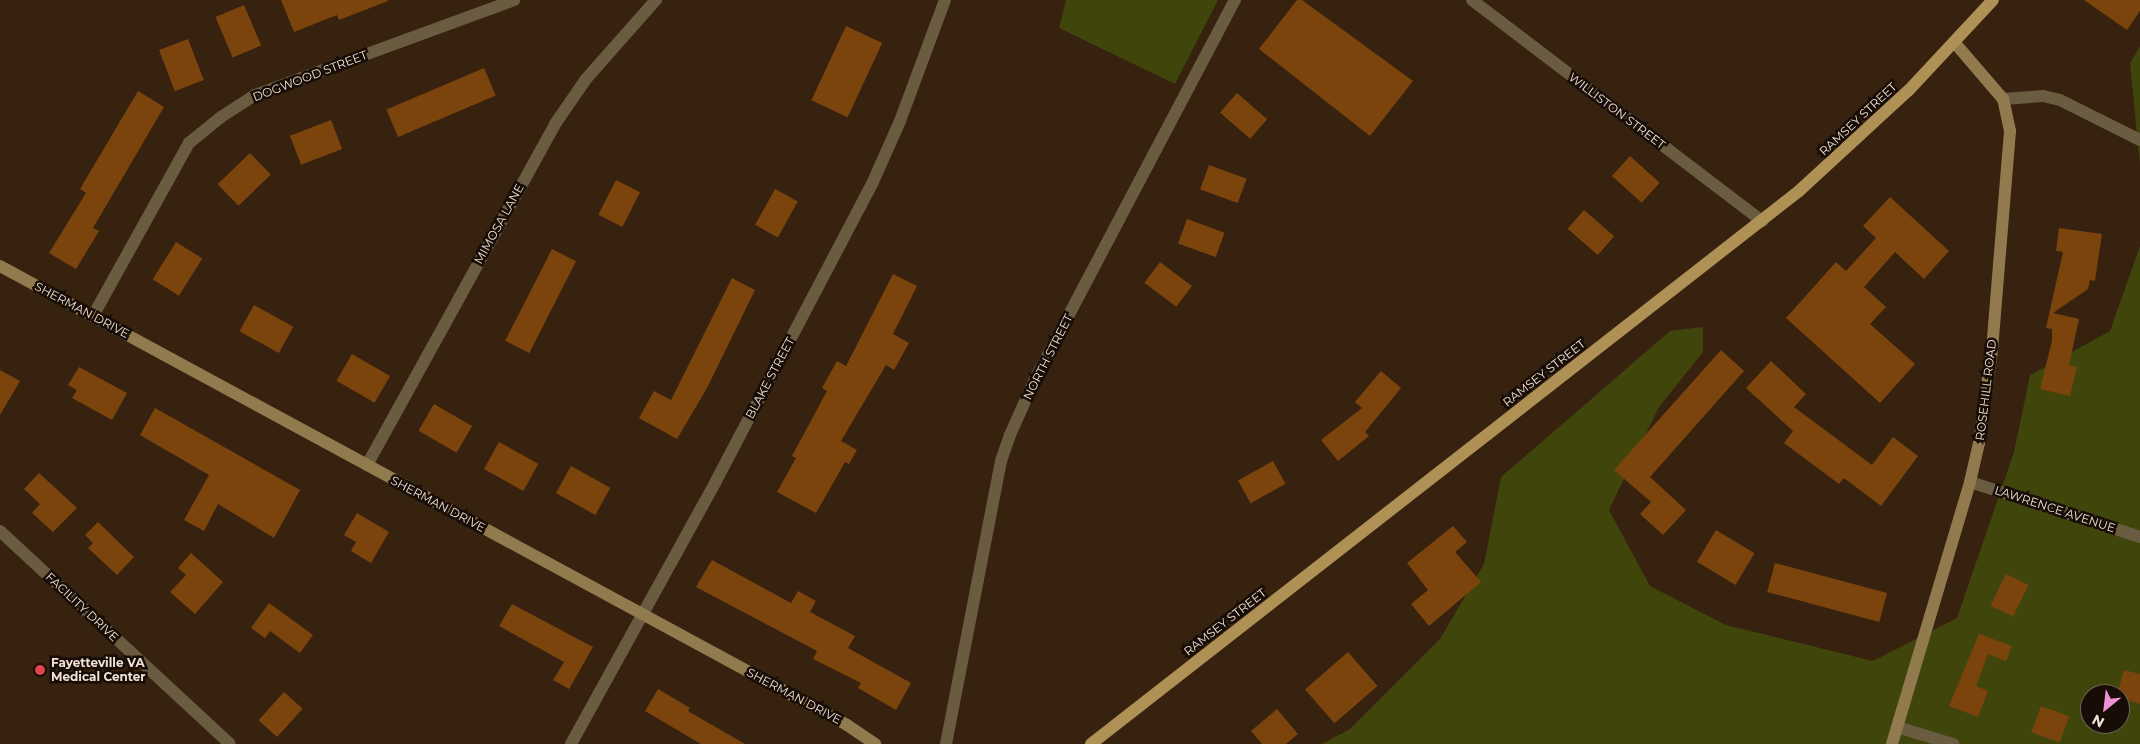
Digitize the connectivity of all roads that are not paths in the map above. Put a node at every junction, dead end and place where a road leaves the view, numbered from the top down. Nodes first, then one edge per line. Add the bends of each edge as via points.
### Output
1 (514, 0) edge
2 (656, 0) edge
3 (944, 0) edge
4 (1235, 0) edge
5 (1472, 0) edge
6 (1993, 0) edge
7 (1955, 43) junction
8 (2003, 99) junction
9 (2140, 140) edge
10 (1762, 221) junction
11 (0, 266) edge
12 (93, 316) junction
13 (367, 465) junction
14 (1970, 482) junction
15 (0, 531) edge
16 (2140, 537) edge
17 (642, 614) junction
18 (1897, 727) junction
19 (230, 744) edge
20 (571, 744) edge
21 (875, 744) edge
22 (946, 744) edge
23 (1091, 744) edge
24 (1892, 744) edge
25 (1953, 744) edge

1 - 12 street, DOGWOOD STREET via 255,95 220,117 189,143
2 - 13 street, MIMOSA LANE via 586,79 555,124
3 - 17 street, BLAKE STREET via 900,121 872,184
4 - 22 street, NORTH STREET via 1034,381 1010,435 1001,461
5 - 10 street, WILLISTON STREET
6 - 7 main road, RAMSEY STREET
7 - 8 street, ROSEHILL ROAD
7 - 10 main road, RAMSEY STREET via 1862,136
8 - 9 street via 2043,96 2060,100
8 - 14 street, ROSEHILL ROAD via 2010,131 1992,340 1982,426
10 - 23 main road, RAMSEY STREET
11 - 12 street, SHERMAN DRIVE
12 - 13 street, SHERMAN DRIVE
13 - 17 street, SHERMAN DRIVE
14 - 16 street, LAWRENCE AVENUE
14 - 18 street, ROSEHILL ROAD
15 - 19 street, FACILITY DRIVE
17 - 20 street, BLAKE STREET
17 - 21 street, SHERMAN DRIVE via 847,725
18 - 24 street, ROSEHILL ROAD
18 - 25 street

